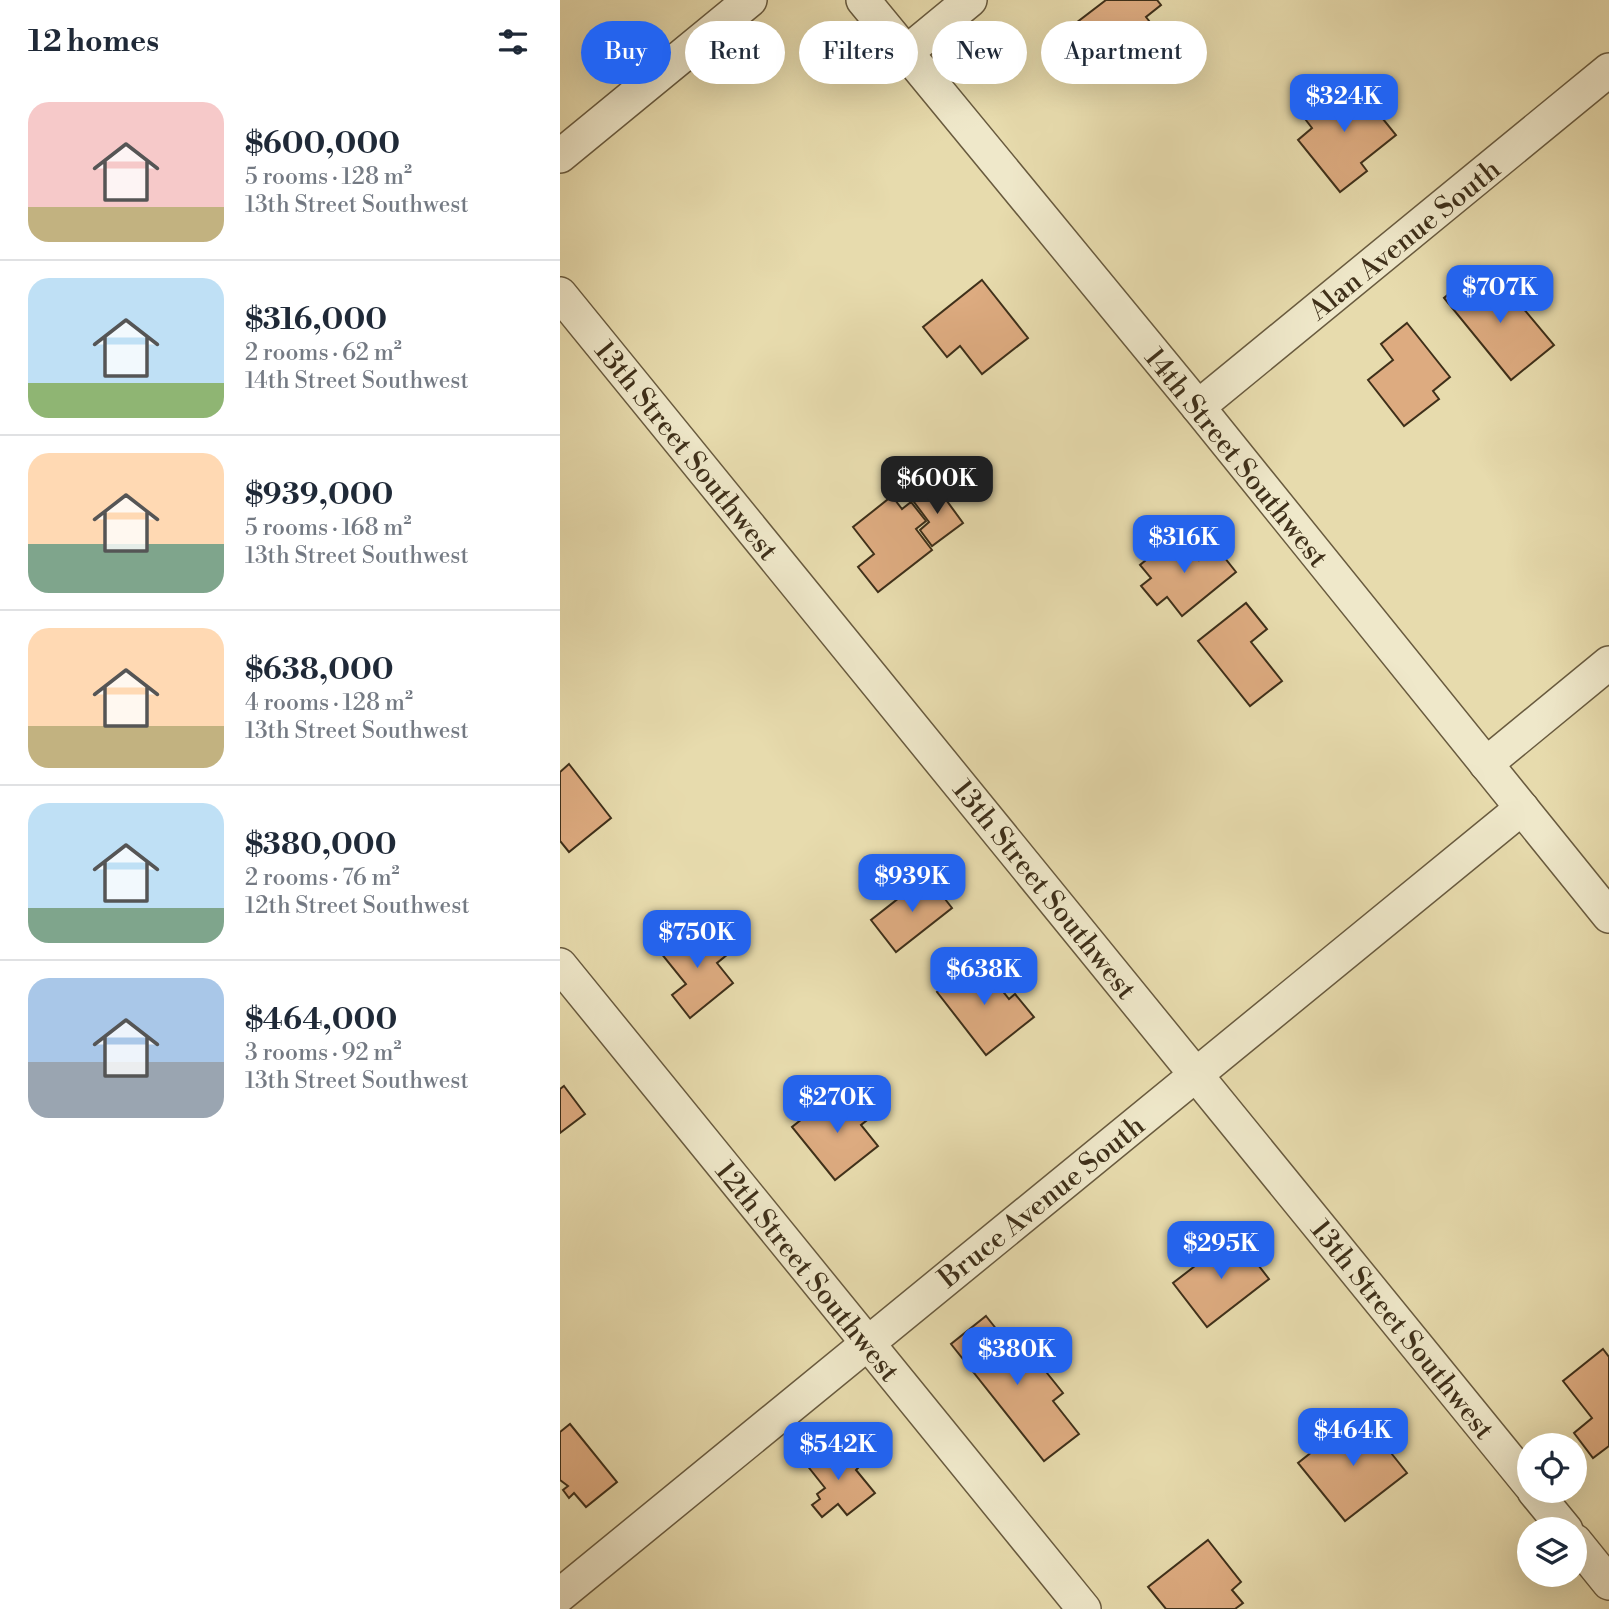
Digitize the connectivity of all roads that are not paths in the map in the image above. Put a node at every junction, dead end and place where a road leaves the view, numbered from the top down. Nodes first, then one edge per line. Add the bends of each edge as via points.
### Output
1 (750, 0) edge
2 (863, 0) edge
3 (970, 0) edge
4 (880, 21) edge
5 (918, 42) edge
6 (918, 67) edge
7 (1609, 70) edge
8 (560, 156) edge
9 (560, 294) edge
10 (1198, 407) junction
11 (1609, 663) edge
12 (1486, 764) junction
13 (1522, 808) junction
14 (1609, 916) edge
15 (560, 965) edge
16 (1196, 1075) junction
17 (867, 1343) junction
18 (1517, 1469) edge
19 (1544, 1503) edge
20 (1555, 1517) edge
21 (1587, 1556) edge
22 (1609, 1583) edge
23 (560, 1595) edge
24 (1084, 1609) edge

1 - 8 street
2 - 4 street, 14th Street Southwest
3 - 5 street
6 - 10 street, 14th Street Southwest
7 - 10 street, Alan Avenue South
9 - 16 street, 13th Street Southwest
10 - 12 street, 14th Street Southwest
11 - 12 street
12 - 13 street, 14th Street Southwest
13 - 14 street, 14th Street Southwest
13 - 16 street, Bruce Avenue South
15 - 17 street, 12th Street Southwest
16 - 17 street, Bruce Avenue South
16 - 18 street, 13th Street Southwest
17 - 23 street, Bruce Avenue South
17 - 24 street, 12th Street Southwest
19 - 20 street
21 - 22 street

